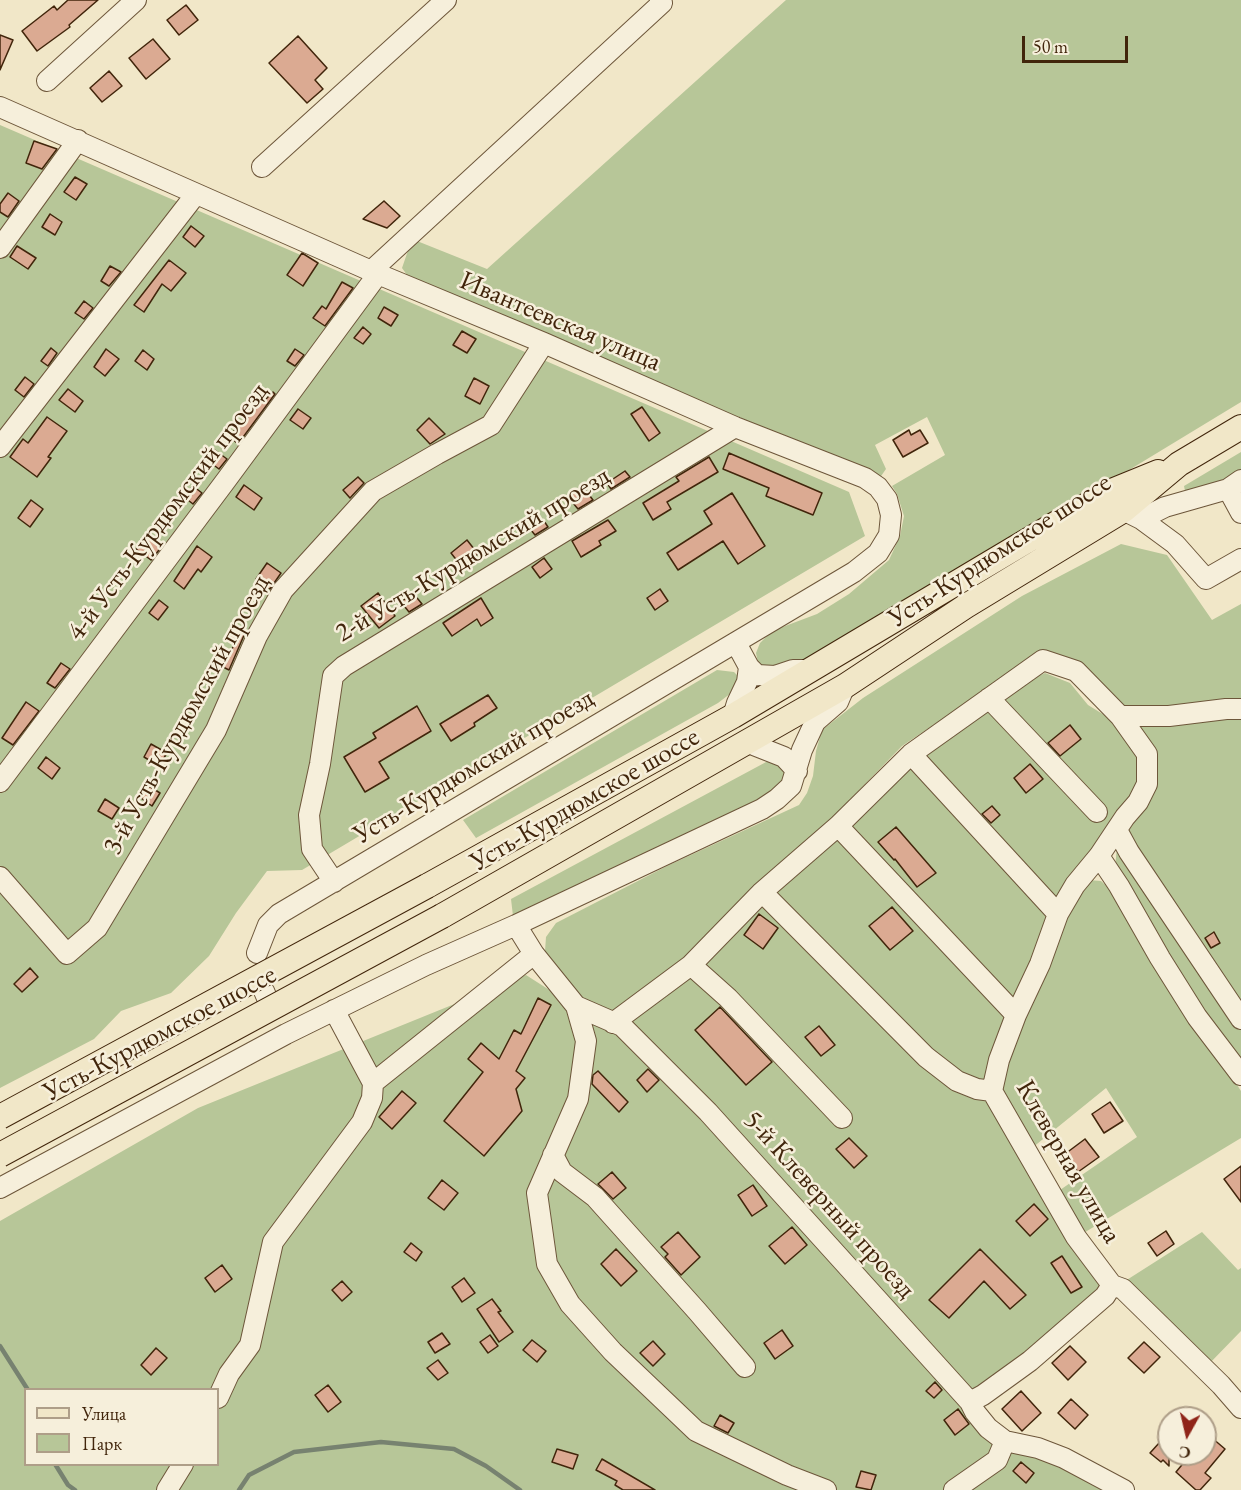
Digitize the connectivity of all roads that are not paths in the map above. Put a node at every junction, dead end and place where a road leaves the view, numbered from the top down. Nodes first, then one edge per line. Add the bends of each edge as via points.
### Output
1 (136, 0) edge
2 (446, 0) edge
3 (661, 2) edge
4 (47, 81) dead end
5 (0, 107) edge
6 (78, 140) junction
7 (262, 166) dead end
8 (196, 194) junction
9 (0, 248) edge
10 (374, 272) junction
11 (544, 343) junction
12 (735, 427) junction
13 (1241, 427) edge
14 (0, 447) edge
15 (1179, 464) junction
16 (1235, 485) edge
17 (1241, 513) edge
18 (1132, 515) junction
19 (1241, 559) edge
20 (736, 643) junction
21 (748, 667) junction
22 (808, 670) junction
23 (845, 686) junction
24 (989, 698) junction
25 (1241, 710) edge
26 (733, 716) junction
27 (1120, 716) junction
28 (746, 742) junction
29 (911, 754) junction
30 (797, 771) junction
31 (0, 782) edge
32 (1097, 812) dead end
33 (837, 826) junction
34 (1117, 830) junction
35 (1099, 856) junction
36 (0, 877) edge
37 (334, 882) junction
38 (762, 892) junction
39 (1058, 914) junction
40 (516, 925) junction
41 (258, 953) dead end
42 (534, 954) junction
43 (691, 964) junction
44 (576, 1006) junction
45 (334, 1010) junction
46 (1016, 1015) junction
47 (1241, 1019) edge
48 (613, 1023) junction
49 (1241, 1075) edge
50 (373, 1083) junction
51 (992, 1091) junction
52 (0, 1117) edge
53 (842, 1118) dead end
54 (0, 1155) edge
55 (553, 1155) junction
56 (0, 1188) edge
57 (1112, 1285) junction
58 (745, 1367) dead end
59 (219, 1396) edge
60 (970, 1402) junction
61 (1241, 1408) edge
62 (1005, 1442) junction
63 (182, 1466) edge
64 (167, 1490) edge
65 (826, 1490) edge
66 (954, 1490) edge
67 (1124, 1490) edge

1 - 4 street
2 - 7 street
3 - 10 street, 4-й Усть-Курдюмский проезд
5 - 6 street, Ивантеевская улица
6 - 8 street, Ивантеевская улица
6 - 9 street
8 - 10 street, Ивантеевская улица
8 - 14 street
10 - 11 street, Ивантеевская улица
10 - 31 street, 4-й Усть-Курдюмский проезд via 228,479
11 - 12 street, Ивантеевская улица
11 - 36 street, 3-й Усть-Курдюмский проезд via 491,425 373,491 283,590 257,636 216,730 97,928 67,954
12 - 20 street, Ивантеевская улица via 865,478 888,499 891,515 889,535 878,553 854,572
12 - 37 street, 2-й Усть-Курдюмский проезд via 333,676 309,815 312,849
13 - 15 main road, Усть-Курдюмское шоссе
15 - 18 main road, Усть-Курдюмское шоссе
15 - 22 main road, Усть-Курдюмское шоссе via 1110,492
16 - 17 street
16 - 18 street
18 - 19 street via 1175,544 1206,579
18 - 23 main road, Усть-Курдюмское шоссе via 966,606
20 - 21 street
20 - 37 street, Усть-Курдюмский проезд
21 - 22 street via 757,675 775,676
21 - 26 street via 747,682
22 - 26 main road, Усть-Курдюмское шоссе
23 - 28 main road, Усть-Курдюмское шоссе
23 - 30 street via 838,702 815,722
24 - 27 street, Клеверная улица via 1043,660 1076,671
24 - 29 street
24 - 32 street
25 - 27 street
26 - 52 main road, Усть-Курдюмское шоссе, bridge
27 - 34 street, Клеверная улица via 1147,754 1147,784
28 - 30 street via 784,758
28 - 54 main road, Усть-Курдюмское шоссе, bridge via 442,916
29 - 33 street
29 - 39 street
30 - 40 street via 791,786 762,809
33 - 38 street
33 - 46 street
34 - 35 street, Клеверная улица
34 - 47 street
35 - 39 street, Клеверная улица
35 - 49 street via 1197,1017
37 - 41 street, Усть-Курдюмский проезд via 279,914 268,925
38 - 43 street
38 - 51 street via 926,1057 957,1081
39 - 46 street, Клеверная улица
40 - 42 street, 5-й Клеверный проезд
40 - 45 street
42 - 44 street, 5-й Клеверный проезд
42 - 50 street
43 - 48 street
43 - 53 street
44 - 48 street, 5-й Клеверный проезд
44 - 55 street via 586,1041 578,1099
45 - 50 street
45 - 56 street via 282,1027
46 - 51 street, Клеверная улица
48 - 60 street, 5-й Клеверный проезд via 622,1026 708,1112
50 - 59 street via 372,1098 362,1122 273,1242 250,1345
51 - 57 street, Клеверная улица via 1076,1237
55 - 58 street via 562,1172 595,1197
55 - 65 street via 537,1193 547,1264 570,1304 613,1352 696,1431
57 - 60 street via 1105,1296 1030,1361
57 - 61 street, Клеверная улица via 1123,1290
60 - 62 street, 5-й Клеверный проезд via 988,1428
62 - 66 street via 997,1460
62 - 67 street via 1056,1455
63 - 64 street

